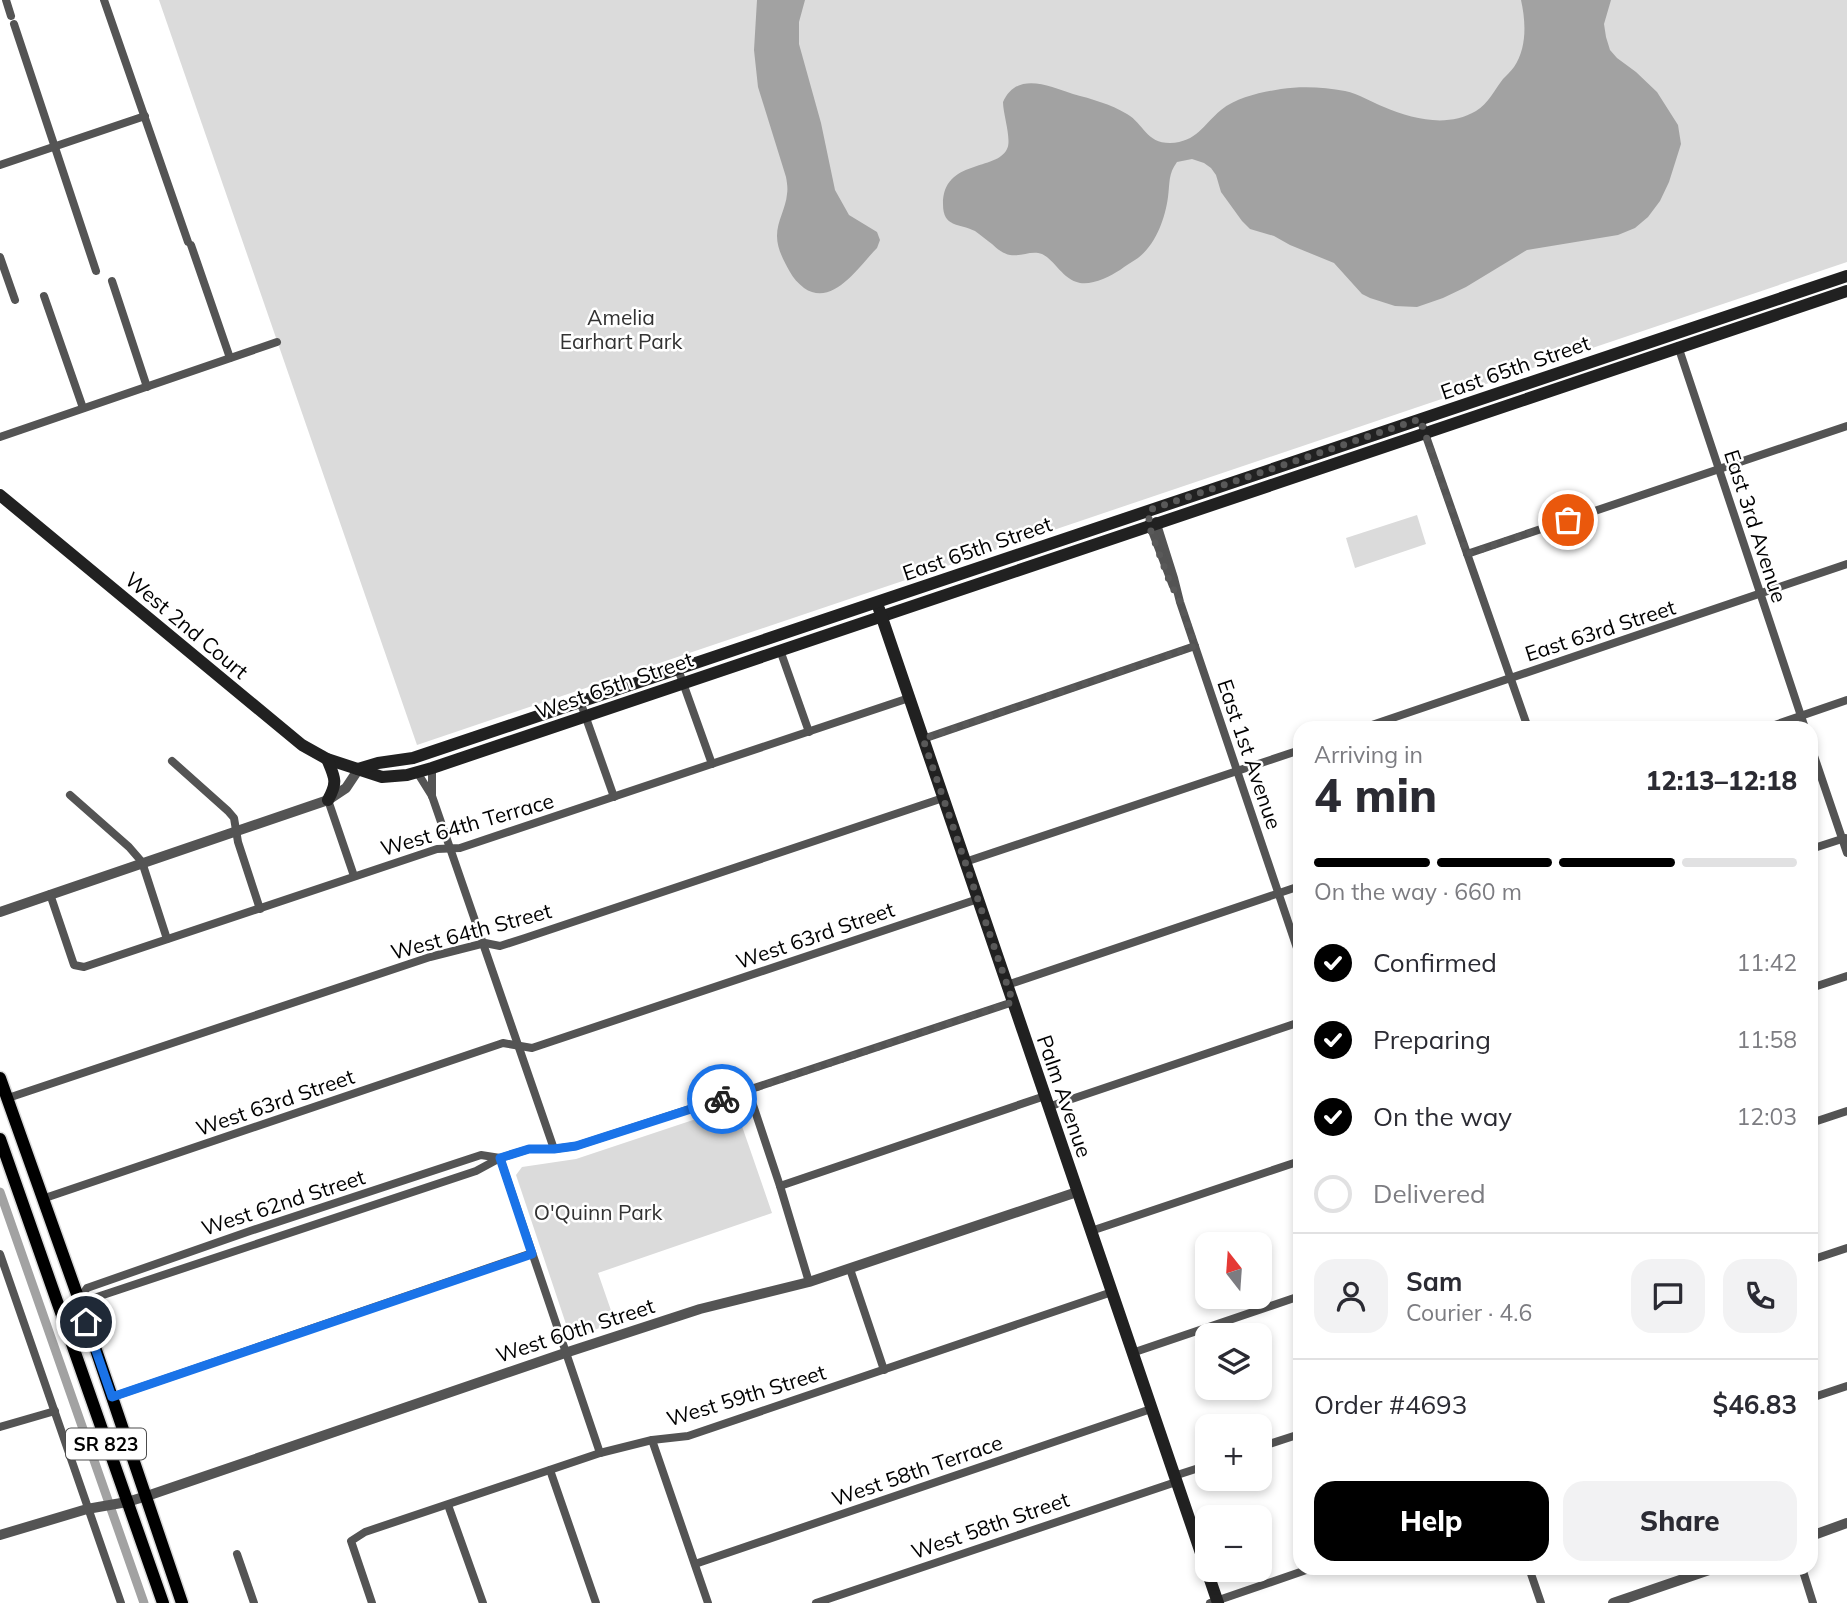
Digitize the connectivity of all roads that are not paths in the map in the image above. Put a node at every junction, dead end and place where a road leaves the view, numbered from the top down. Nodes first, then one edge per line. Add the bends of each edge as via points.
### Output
1 (6, 0) edge
2 (104, 0) edge
3 (145, 116) junction
4 (53, 147) junction
5 (0, 165) edge
6 (0, 257) edge
7 (96, 271) dead end
8 (1847, 276) edge
9 (111, 281) dead end
10 (1847, 291) edge
11 (44, 296) dead end
12 (15, 300) dead end
13 (1674, 334) junction
14 (277, 342) dead end
15 (1679, 348) junction
16 (230, 358) junction
17 (147, 387) junction
18 (83, 408) junction
19 (1420, 419) junction
20 (1847, 426) edge
21 (1425, 433) junction
22 (0, 437) edge
23 (1718, 470) junction
24 (0, 495) edge
25 (1149, 510) junction
26 (1153, 525) junction
27 (1467, 554) junction
28 (1847, 564) edge
29 (1760, 595) junction
30 (876, 602) junction
31 (881, 616) junction
32 (1195, 646) junction
33 (780, 650) junction
34 (678, 669) junction
35 (1510, 678) junction
36 (682, 683) junction
37 (909, 698) junction
38 (1847, 700) edge
39 (580, 701) junction
40 (585, 715) junction
41 (1801, 716) junction
42 (1384, 721) edge
43 (1525, 721) edge
44 (1786, 721) edge
45 (1803, 721) edge
46 (809, 732) junction
47 (923, 739) junction
48 (1293, 752) edge
49 (327, 760) junction
50 (172, 761) dead end
51 (712, 764) junction
52 (1818, 766) edge
53 (432, 768) junction
54 (358, 770) junction
55 (1237, 771) junction
56 (417, 772) junction
57 (70, 795) dead end
58 (432, 796) junction
59 (614, 797) junction
60 (943, 798) junction
61 (328, 800) junction
62 (236, 831) junction
63 (1845, 838) edge
64 (1818, 847) edge
65 (449, 848) junction
66 (1847, 853) edge
67 (142, 862) junction
68 (965, 862) junction
69 (354, 876) junction
70 (1293, 888) edge
71 (1279, 893) junction
72 (50, 894) junction
73 (978, 899) junction
74 (260, 909) junction
75 (0, 912) edge
76 (1293, 936) edge
77 (167, 940) junction
78 (485, 943) junction
79 (1847, 976) edge
80 (1007, 985) junction
81 (1818, 986) edge
82 (1013, 1002) junction
83 (1293, 1024) edge
84 (519, 1046) junction
85 (0, 1078) edge
86 (748, 1090) junction
87 (8, 1098) junction
88 (1047, 1101) junction
89 (1847, 1111) edge
90 (1818, 1121) edge
91 (1, 1141) edge
92 (554, 1149) junction
93 (500, 1158) junction
94 (1293, 1163) edge
95 (780, 1186) junction
96 (1077, 1192) junction
97 (42, 1199) junction
98 (1091, 1231) junction
99 (34, 1235) junction
100 (1847, 1248) edge
101 (532, 1254) junction
102 (0, 1255) edge
103 (1818, 1258) edge
104 (850, 1269) junction
105 (809, 1282) junction
106 (1112, 1292) junction
107 (80, 1296) junction
108 (1293, 1298) edge
109 (565, 1353) junction
110 (1132, 1353) junction
111 (884, 1370) junction
112 (1847, 1386) edge
113 (1818, 1396) edge
114 (112, 1397) junction
115 (1152, 1409) junction
116 (55, 1411) junction
117 (0, 1427) edge
118 (1293, 1436) edge
119 (652, 1440) junction
120 (1272, 1443) edge
121 (600, 1453) junction
122 (550, 1470) junction
123 (1195, 1471) edge
124 (1175, 1479) junction
125 (146, 1496) junction
126 (127, 1502) junction
127 (448, 1505) junction
128 (87, 1509) junction
129 (1847, 1524) edge
130 (1818, 1534) edge
131 (0, 1535) edge
132 (237, 1554) dead end
133 (695, 1564) junction
134 (1293, 1575) edge
135 (1531, 1575) edge
136 (1695, 1575) edge
137 (1804, 1575) edge
138 (1215, 1602) edge
139 (121, 1603) edge
140 (163, 1603) edge
141 (182, 1603) edge
142 (254, 1603) edge
143 (372, 1603) edge
144 (483, 1603) edge
145 (596, 1603) edge
146 (708, 1603) edge
147 (816, 1603) edge
148 (1541, 1603) edge
149 (1613, 1603) edge
150 (1813, 1603) edge

1 - 4 street
2 - 3 street
3 - 4 street
3 - 16 street
4 - 5 street
4 - 7 street
6 - 12 street
8 - 13 main road, East 65th Street
9 - 17 street
10 - 15 main road, East 65th Street
11 - 18 street
13 - 15 street, East 3rd Avenue
13 - 19 main road, East 65th Street
14 - 16 street
15 - 21 main road, East 65th Street
15 - 23 street, East 3rd Avenue
16 - 17 street
17 - 18 street
18 - 22 street
19 - 21 street
19 - 25 main road, East 65th Street
20 - 23 street
21 - 26 main road, East 65th Street
21 - 27 street
23 - 27 street
23 - 29 street, East 3rd Avenue
24 - 49 main road, West 2nd Court via 302,745
25 - 26 street, East 1st Avenue
25 - 30 main road, East 65th Street
26 - 31 main road, East 65th Street
26 - 32 street, East 1st Avenue
27 - 35 street
28 - 29 street, East 63rd Street
29 - 35 street, East 63rd Street
29 - 41 street, East 3rd Avenue
30 - 31 main road, Palm Avenue
30 - 34 main road, West 65th Street
31 - 33 main road, West 65th Street
31 - 37 main road, Palm Avenue
32 - 47 street
32 - 55 street, East 1st Avenue
33 - 36 main road, West 65th Street
33 - 46 street
34 - 36 street
34 - 39 main road, West 65th Street
35 - 42 street, East 63rd Street
35 - 43 street
36 - 40 main road, West 65th Street
36 - 51 street
37 - 46 street, West 64th Terrace
37 - 47 main road, Palm Avenue
38 - 41 street
39 - 40 street
39 - 54 main road, West 65th Street via 413,758
40 - 53 main road, West 65th Street
40 - 59 street
41 - 44 street
41 - 45 street, East 3rd Avenue
46 - 51 street, West 64th Terrace
47 - 60 main road, Palm Avenue
48 - 55 street
49 - 54 main road, West 2nd Court
49 - 61 main road via 336,785
50 - 62 street via 228,811
51 - 59 street, West 64th Terrace
52 - 63 street
53 - 56 main road, West 65th Street
53 - 58 street
54 - 56 main road, West 65th Street via 382,777
54 - 61 street via 346,788
55 - 68 street
55 - 71 street, East 1st Avenue
56 - 58 street
57 - 67 street
58 - 65 street
59 - 65 street, West 64th Terrace
60 - 68 main road, Palm Avenue
60 - 78 street, West 64th Street via 525,939 500,946
61 - 62 street
61 - 69 street
62 - 67 street
62 - 74 street
63 - 64 street
63 - 66 street
65 - 69 street, West 64th Terrace
65 - 78 street
67 - 72 street
67 - 77 street
68 - 73 main road, Palm Avenue
69 - 74 street, West 64th Terrace
70 - 71 street
71 - 76 street, East 1st Avenue
71 - 80 street
72 - 75 street
72 - 77 street, West 64th Terrace via 74,965 84,967
73 - 80 main road, Palm Avenue
73 - 84 street, West 63rd Street via 532,1048
74 - 77 street, West 64th Terrace
78 - 84 street
78 - 87 street, West 64th Street via 430,957
79 - 81 street
80 - 82 main road, Palm Avenue
82 - 86 street, West 62nd Street
82 - 88 main road, Palm Avenue
83 - 88 street
84 - 92 street
84 - 97 street, West 63rd Street via 503,1043
85 - 87 main road, SR 823
86 - 92 street, West 62nd Street via 576,1146
86 - 95 street
87 - 97 main road, SR 823
88 - 95 street
88 - 96 main road, Palm Avenue
89 - 90 street
91 - 97 main road via 12,1151 23,1181
91 - 99 main road, SR 823
92 - 93 street, West 62nd Street via 529,1149
93 - 101 street
93 - 107 street, West 62nd Street via 476,1171 91,1299
93 - 107 street, West 62nd Street via 481,1155 87,1288
94 - 98 street
95 - 105 street
96 - 98 main road, Palm Avenue
96 - 104 street, West 60th Street
97 - 99 main road
97 - 107 main road, SR 823
98 - 106 main road, Palm Avenue
99 - 126 main road, SR 823
100 - 103 street
101 - 109 street
101 - 114 street
102 - 116 street
104 - 105 street, West 60th Street
104 - 111 street
105 - 109 street, West 60th Street via 700,1309
106 - 110 main road, Palm Avenue
106 - 111 street, West 59th Street
107 - 114 main road, SR 823
108 - 110 street
109 - 121 street
109 - 125 street, West 60th Street
110 - 115 main road, Palm Avenue
111 - 119 street, West 59th Street via 688,1436
112 - 113 street
114 - 125 main road, SR 823
115 - 124 main road, Palm Avenue
115 - 133 street, West 58th Terrace
116 - 117 street
116 - 128 street
118 - 120 street
119 - 121 street, West 59th Street
119 - 133 street
121 - 122 street, West 59th Street
122 - 127 street, West 59th Street
122 - 145 street
123 - 124 street, West 58th Street
124 - 138 main road, Palm Avenue
124 - 147 street, West 58th Street
125 - 126 street, West 60th Street
125 - 141 main road, SR 823
126 - 128 street, West 60th Street
126 - 140 main road, SR 823
127 - 143 street, West 59th Street via 365,1532 351,1541
127 - 144 street
128 - 131 street, West 60th Street
128 - 139 street
129 - 130 street
132 - 142 street
133 - 146 street
134 - 138 street
135 - 148 street
136 - 149 street
137 - 150 street

